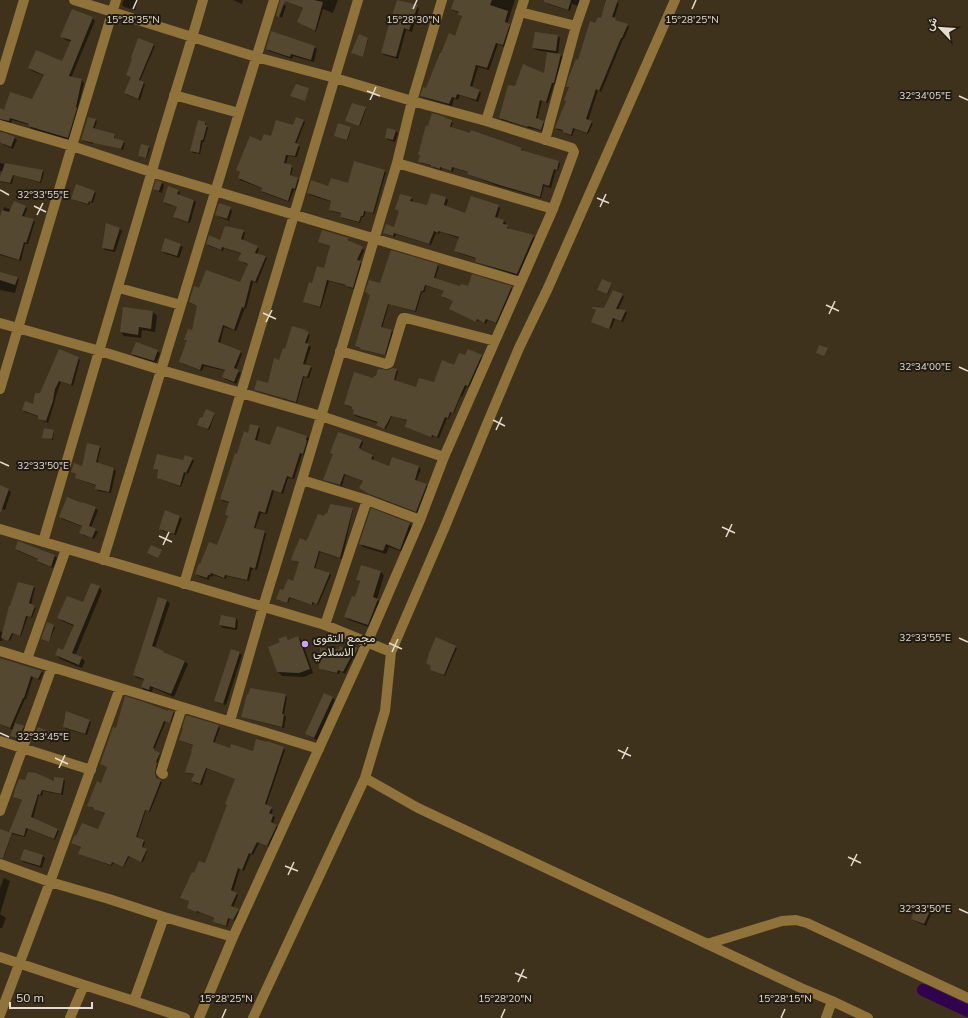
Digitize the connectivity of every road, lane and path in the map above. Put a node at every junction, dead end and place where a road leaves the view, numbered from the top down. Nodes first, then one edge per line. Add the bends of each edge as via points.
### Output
1 (24, 0) edge
2 (74, 0) edge
3 (116, 0) edge
4 (203, 0) edge
5 (274, 0) edge
6 (358, 0) edge
7 (442, 0) edge
8 (524, 0) edge
9 (585, 0) edge
10 (675, 0) edge
11 (113, 12) junction
12 (520, 12) junction
13 (576, 26) junction
14 (192, 38) junction
15 (256, 57) junction
16 (335, 78) junction
17 (0, 80) edge
18 (174, 95) junction
19 (412, 101) junction
20 (238, 113) junction
21 (486, 121) junction
22 (0, 125) edge
23 (545, 140) junction
24 (72, 146) junction
25 (397, 163) junction
26 (151, 172) junction
27 (215, 192) junction
28 (553, 209) junction
29 (294, 215) junction
30 (374, 238) junction
31 (520, 282) junction
32 (118, 288) junction
33 (181, 305) junction
34 (0, 323) edge
35 (18, 328) junction
36 (495, 340) junction
37 (100, 351) junction
38 (340, 351) junction
39 (161, 370) junction
40 (0, 389) edge
41 (241, 393) junction
42 (321, 416) junction
43 (444, 457) junction
44 (302, 480) junction
45 (367, 500) junction
46 (420, 520) junction
47 (1, 531) edge
48 (43, 542) junction
49 (66, 548) junction
50 (103, 560) junction
51 (184, 584) junction
52 (263, 607) junction
53 (325, 625) junction
54 (367, 643) junction
55 (0, 651) edge
56 (391, 652) junction
57 (27, 659) junction
58 (52, 667) junction
59 (120, 688) junction
60 (182, 707) junction
61 (230, 721) junction
62 (0, 741) edge
63 (23, 748) junction
64 (319, 749) junction
65 (91, 770) junction
66 (163, 774) dead end
67 (365, 778) junction
68 (0, 811) edge
69 (0, 864) edge
70 (50, 882) junction
71 (164, 917) junction
72 (233, 938) junction
73 (707, 944) junction
74 (0, 957) edge
75 (19, 963) junction
76 (84, 985) junction
77 (968, 998) edge
78 (134, 1001) junction
79 (832, 1001) junction
80 (0, 1015) edge
81 (70, 1018) edge
82 (185, 1018) edge
83 (199, 1018) edge
84 (253, 1018) edge
85 (826, 1018) edge
86 (868, 1018) edge

1 - 17 street
2 - 11 street
3 - 11 street
4 - 14 street
5 - 15 street
6 - 16 street
7 - 19 street
8 - 12 street
9 - 13 street
10 - 56 street via 519,348
11 - 14 street
11 - 24 street
12 - 13 street
12 - 21 street
13 - 23 street
14 - 15 street
14 - 18 street
15 - 16 street
15 - 20 street
16 - 19 street
16 - 29 street
18 - 20 street
18 - 26 street
19 - 21 street
19 - 25 street
20 - 27 street
21 - 23 street
22 - 24 street
23 - 28 street via 574,150
24 - 26 street
24 - 35 street
25 - 28 street
25 - 30 street
26 - 27 street
26 - 32 street
27 - 29 street
27 - 33 street
28 - 31 street
29 - 30 street
29 - 41 street
30 - 31 street
30 - 38 street
31 - 36 street
32 - 33 street
32 - 37 street
33 - 39 street
34 - 35 street
35 - 37 street
35 - 40 street
36 - 38 street via 404,318 389,363
36 - 43 street
37 - 39 street
37 - 48 street
38 - 42 street
39 - 41 street
39 - 50 street
41 - 42 street
41 - 51 street
42 - 43 street
42 - 44 street
43 - 46 street
44 - 45 street
44 - 52 street
45 - 46 street
45 - 53 street
46 - 54 street
47 - 48 street
48 - 49 street
49 - 50 street
49 - 57 street
50 - 51 street
51 - 52 street
52 - 53 street
52 - 61 street
53 - 54 street
54 - 56 street
54 - 64 street
55 - 57 street
56 - 67 street via 385,711
57 - 58 street
58 - 59 street
58 - 63 street
59 - 60 street
59 - 65 street
60 - 61 street
60 - 66 street via 161,772
61 - 64 street
62 - 63 street
63 - 65 street
63 - 68 street
64 - 72 street
65 - 70 street
67 - 73 street via 418,808
67 - 84 street
69 - 70 street
70 - 71 street
70 - 75 street
71 - 72 street
71 - 78 street
72 - 83 street
73 - 77 street via 782,921 796,920
73 - 79 street
74 - 75 street
75 - 76 street
75 - 80 street
76 - 78 street
76 - 81 street
78 - 82 street
79 - 85 street
79 - 86 street

